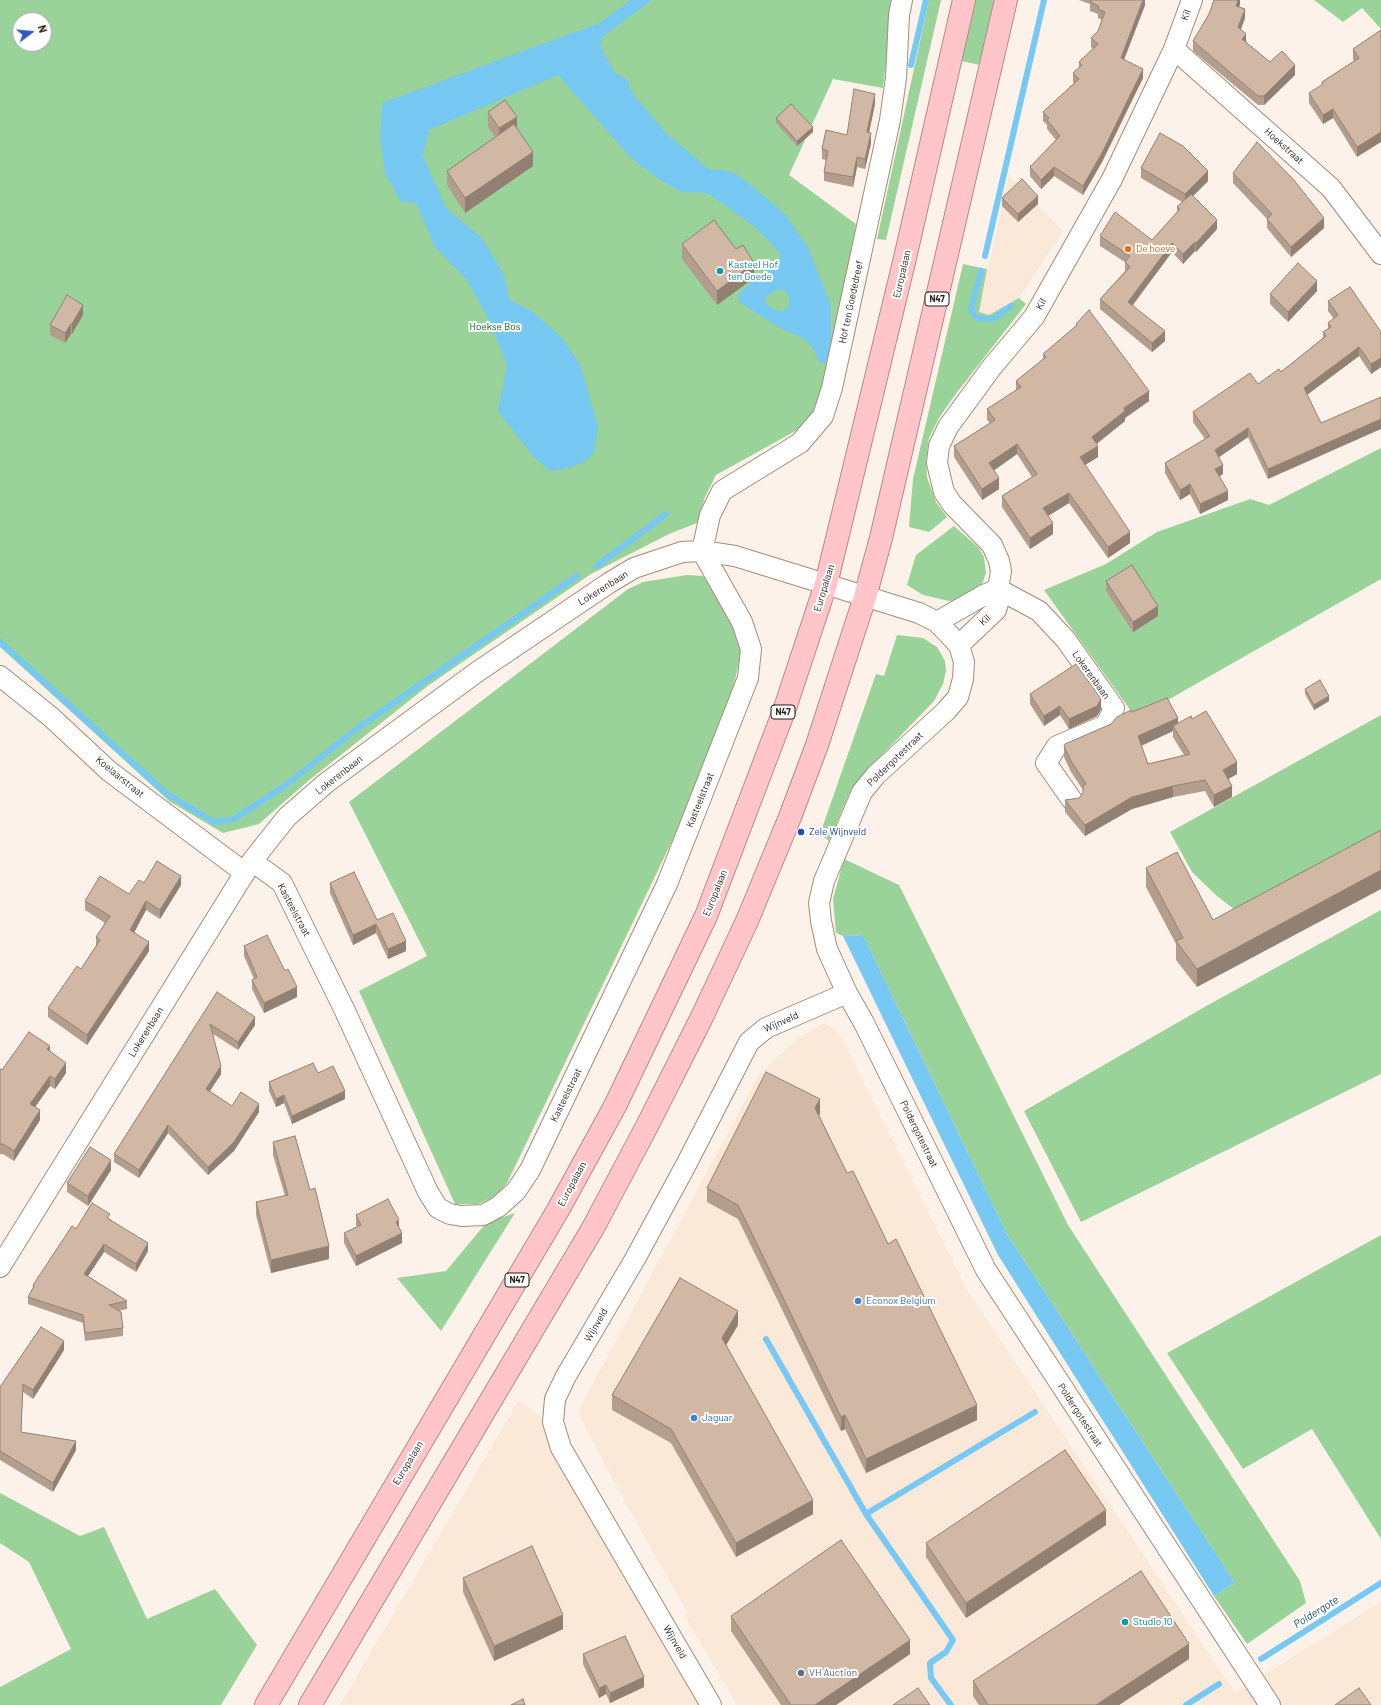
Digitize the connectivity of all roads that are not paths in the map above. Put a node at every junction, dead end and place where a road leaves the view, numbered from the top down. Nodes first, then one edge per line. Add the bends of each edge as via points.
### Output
1 (902, 0) edge
2 (964, 0) edge
3 (1006, 0) edge
4 (1192, 0) edge
5 (1174, 49) junction
6 (1381, 254) edge
7 (702, 550) junction
8 (826, 584) junction
9 (998, 589) junction
10 (865, 597) junction
11 (937, 622) junction
12 (959, 645) junction
13 (0, 676) edge
14 (1072, 800) edge
15 (248, 867) junction
16 (847, 993) junction
17 (0, 1267) edge
18 (266, 1705) edge
19 (310, 1705) edge
20 (711, 1705) edge
21 (1270, 1705) edge

1 - 7 street, Hof ten Goededreef via 890,120 832,388 823,416 800,443 722,491 710,515
2 - 8 highway, Europalaan / N47 via 904,265
3 - 10 highway, N47 via 884,526
4 - 5 street, Kil
5 - 6 street, Hoekstraat via 1331,188
5 - 9 street, Kil via 1112,179 1034,318 987,373 948,426 939,446 937,463 944,492 952,504 992,545 1001,571
7 - 8 street, Lokerenbaan via 736,556
7 - 15 street, Lokerenbaan via 682,552 634,568 477,672 326,783 287,818
7 - 15 street, Kasteelstraat via 742,622 751,649 748,678 667,884 530,1170 516,1191 498,1207 483,1214 462,1216 438,1208 428,1192 345,1011 282,883
8 - 10 street, Lokerenbaan
8 - 18 highway, Europalaan / N47 via 784,711 706,916 618,1099 558,1210
9 - 11 street, Kil
9 - 12 street, Kil via 999,600 996,610
9 - 14 street, Lokerenbaan via 1039,611 1066,640 1114,708 1106,725 1058,746 1046,763
10 - 11 street via 919,613
10 - 19 highway, N47 via 817,745 790,817 747,921 701,1019 593,1228
11 - 12 street
12 - 16 street, Poldergotestraat via 964,668 958,697 876,775 862,792 824,881 819,903 821,921 827,949
13 - 15 street, Koelaarstraat via 51,717 109,771
15 - 17 street, Lokerenbaan
16 - 20 street, Wijnveld via 766,1028 749,1042 650,1232 555,1399 553,1422 561,1448
16 - 21 street, Poldergotestraat via 986,1270

